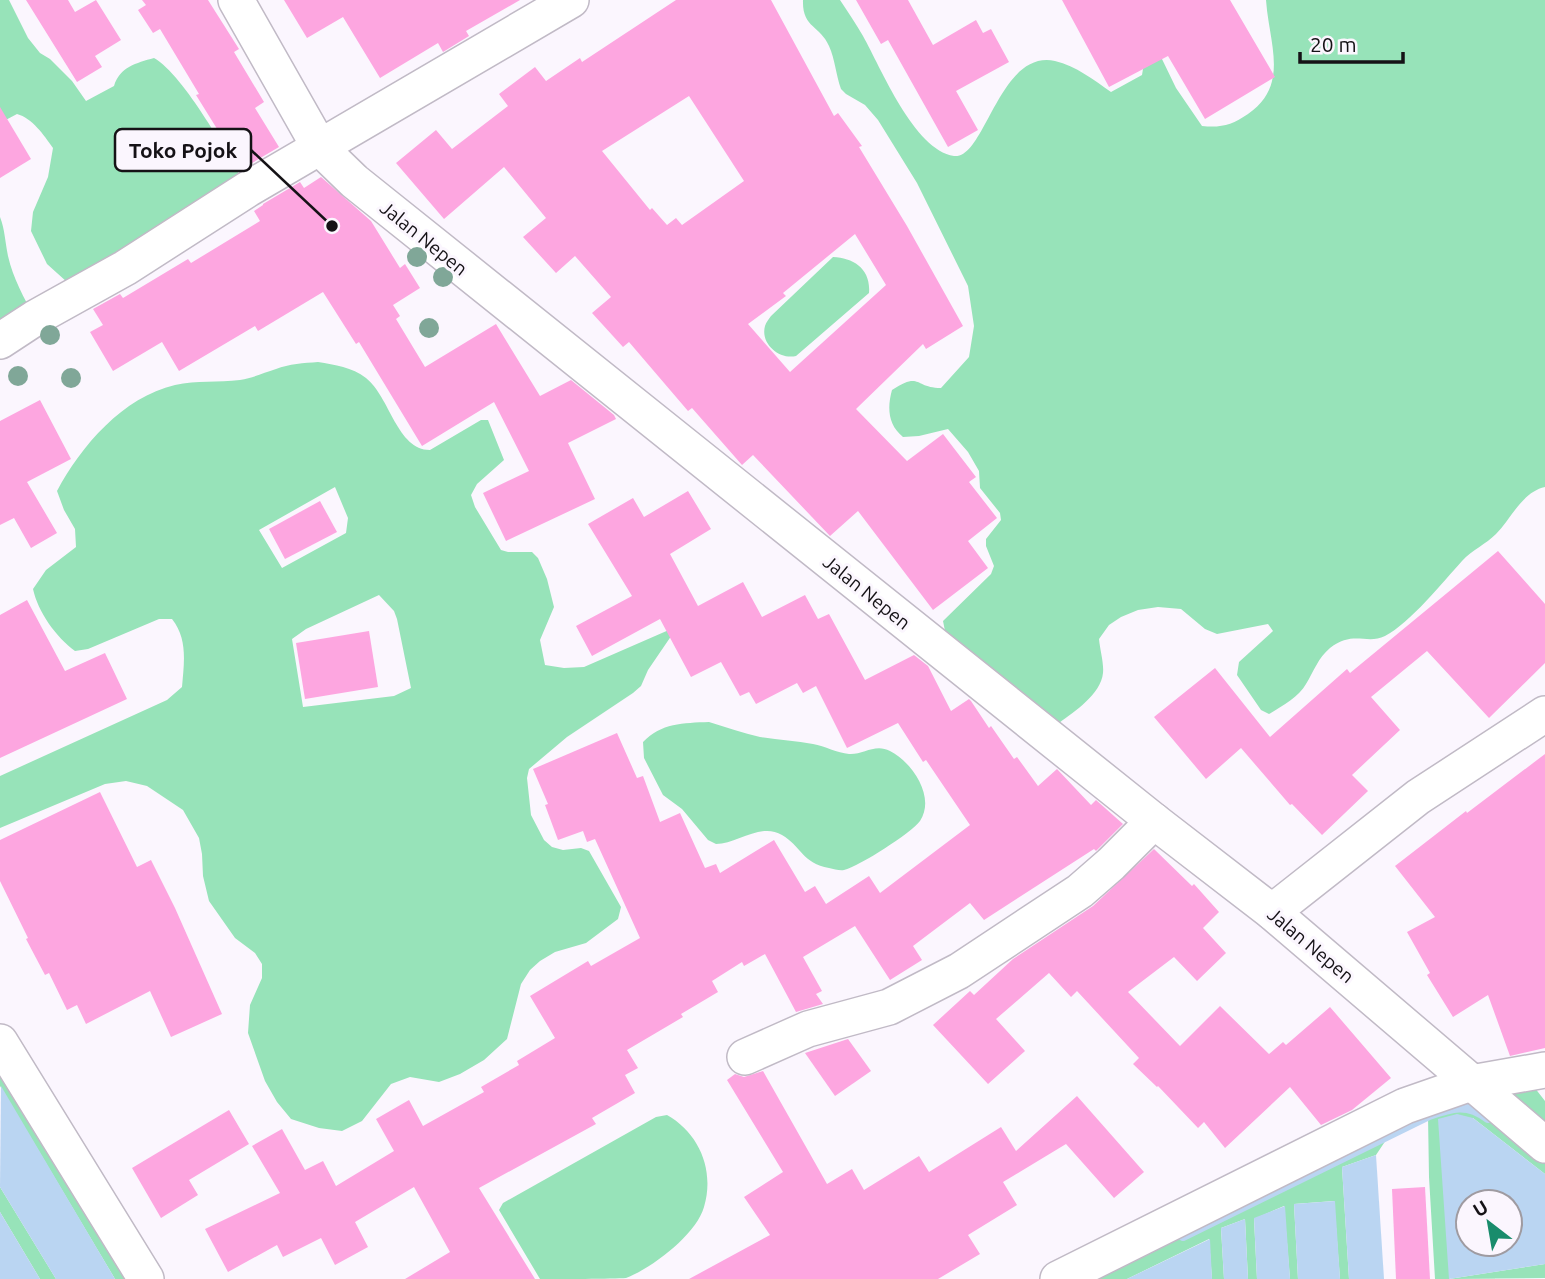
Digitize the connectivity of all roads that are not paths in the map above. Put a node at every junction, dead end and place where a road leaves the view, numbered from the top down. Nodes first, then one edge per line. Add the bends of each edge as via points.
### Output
1 (236, 0) edge
2 (571, 0) edge
3 (320, 148) junction
4 (0, 341) edge
5 (1545, 714) edge
6 (1154, 821) junction
7 (1272, 912) junction
8 (0, 1042) edge
9 (745, 1056) dead end
10 (1545, 1070) edge
11 (1471, 1083) junction
12 (1545, 1145) edge
13 (146, 1279) edge
14 (1058, 1279) edge

1 - 3 street, Jalan Nepen
2 - 3 street
3 - 4 street
3 - 6 street, Jalan Nepen via 389,210
5 - 7 street via 1418,797
6 - 7 street, Jalan Nepen
6 - 9 street via 1080,891 959,971 889,1007 808,1029
7 - 11 street, Jalan Nepen
8 - 13 street
10 - 11 street
11 - 12 street, Jalan Nepen
11 - 14 street via 1405,1107

